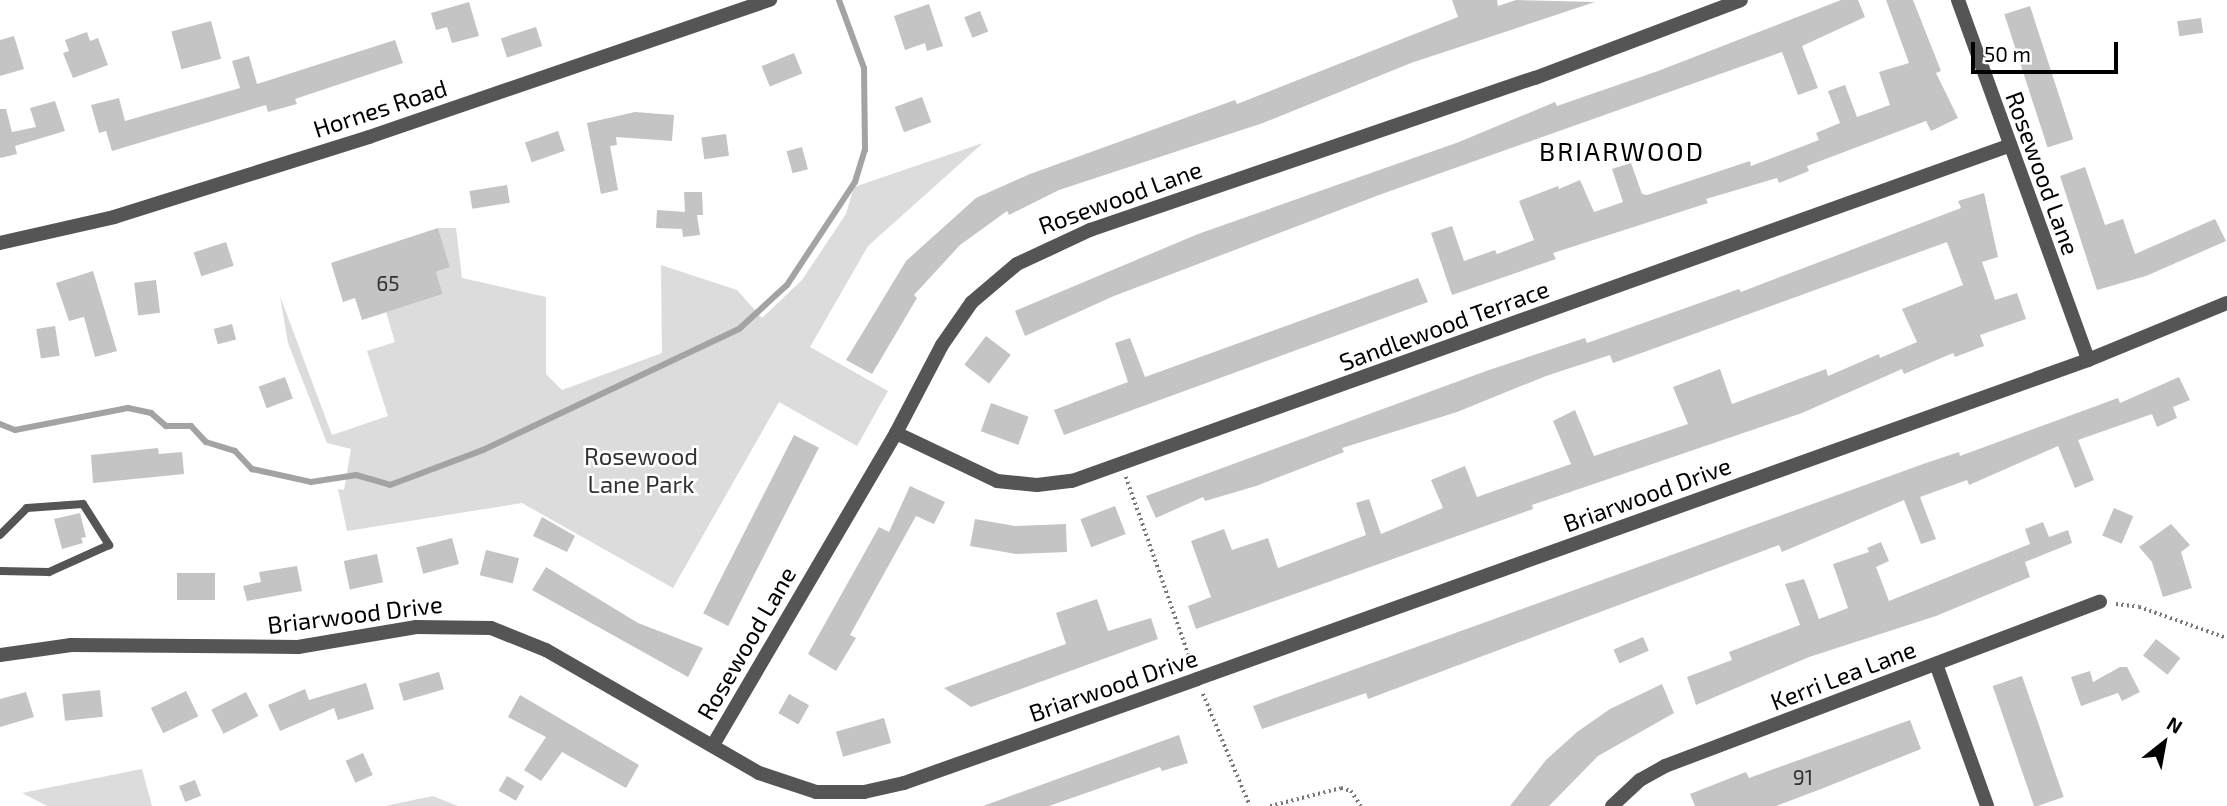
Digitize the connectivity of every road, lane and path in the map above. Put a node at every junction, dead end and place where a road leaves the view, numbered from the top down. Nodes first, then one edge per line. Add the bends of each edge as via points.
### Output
1 (770, 0) edge
2 (1741, 0) edge
3 (1958, 0) edge
4 (2008, 146) junction
5 (0, 243) edge
6 (2227, 303) edge
7 (2088, 360) junction
8 (896, 433) junction
9 (1121, 465) junction
10 (0, 536) edge
11 (0, 571) edge
12 (2100, 601) joint
13 (2227, 638) edge
14 (0, 655) edge
15 (1937, 664) junction
16 (1197, 680) junction
17 (713, 745) junction
18 (1250, 806) edge
19 (1270, 806) edge
20 (1361, 806) edge
21 (1612, 806) edge
22 (1987, 806) edge

1 - 5 street, Hornes Road via 114,217
2 - 8 street, Rosewood Lane via 1535,78 1090,230 1034,254 961,316
3 - 4 street, Rosewood Lane
4 - 7 street, Rosewood Lane
4 - 9 street, Sandlewood Terrace
6 - 7 street, Briarwood Drive
7 - 16 street, Briarwood Drive
8 - 9 street, Sandlewood Terrace via 979,475 1018,484 1072,481
8 - 17 street, Rosewood Lane
9 - 16 path
10 - 11 lane via 27,508 83,504 109,545 49,572
12 - 13 path via 2138,607
12 - 15 street, Kerri Lea Lane
14 - 17 street, Briarwood Drive via 71,645 298,647 416,627 470,625 526,640
15 - 21 street, Kerri Lea Lane via 1665,766 1640,780
15 - 22 street
16 - 17 street, Briarwood Drive via 904,783 863,792 816,792 791,786
16 - 18 path
19 - 20 path via 1341,788 1350,791

